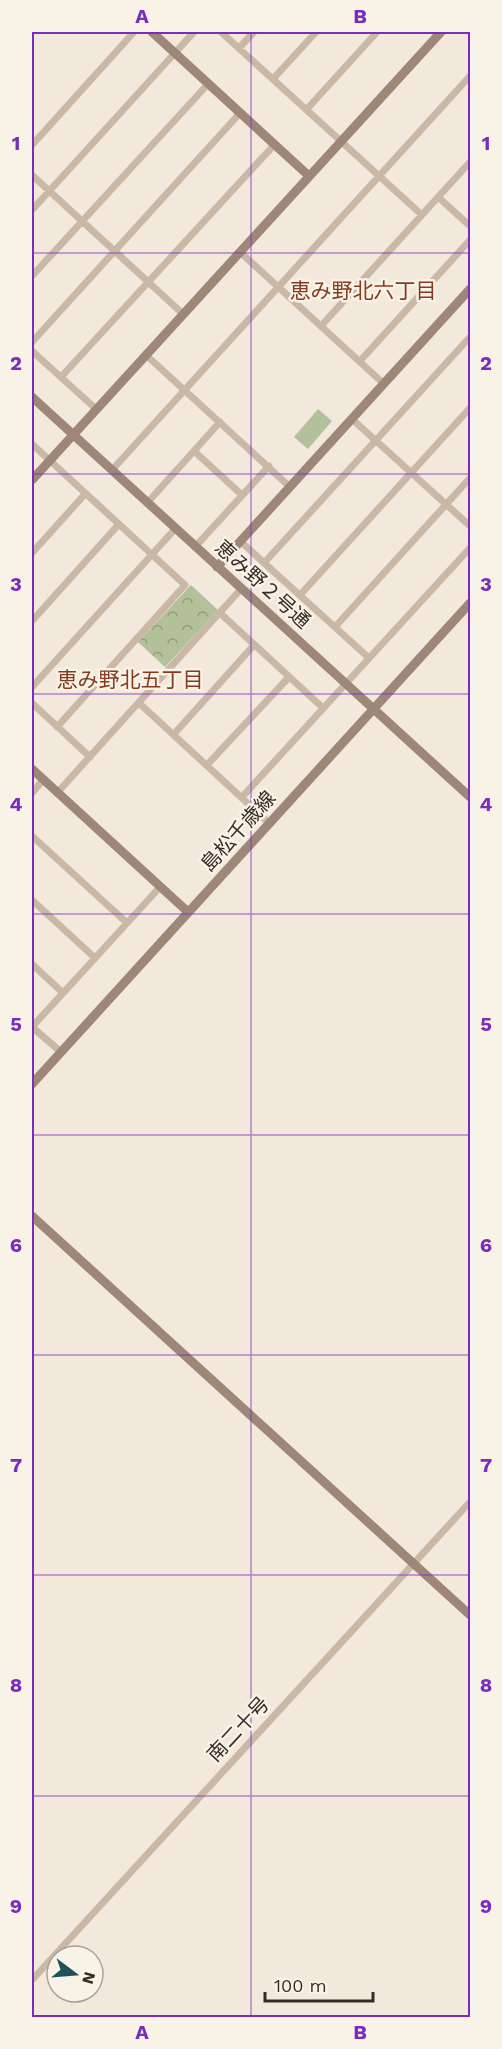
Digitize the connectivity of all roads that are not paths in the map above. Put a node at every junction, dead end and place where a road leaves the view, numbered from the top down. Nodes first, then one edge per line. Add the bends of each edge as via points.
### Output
1 (134, 32) edge
2 (152, 32) edge
3 (194, 32) edge
4 (221, 32) edge
5 (254, 32) edge
6 (316, 32) edge
7 (377, 32) edge
8 (441, 32) edge
9 (239, 48) junction
10 (175, 52) junction
11 (471, 76) edge
12 (273, 79) junction
13 (208, 84) junction
14 (307, 110) junction
15 (240, 113) junction
16 (341, 141) junction
17 (274, 144) junction
18 (32, 145) edge
19 (471, 162) edge
20 (32, 175) edge
21 (309, 176) junction
22 (380, 176) junction
23 (49, 191) junction
24 (438, 197) junction
25 (32, 210) edge
26 (422, 215) junction
27 (81, 221) junction
28 (471, 226) edge
29 (471, 240) edge
30 (115, 251) junction
31 (240, 252) junction
32 (32, 276) edge
33 (148, 282) junction
34 (279, 287) junction
35 (471, 289) edge
36 (183, 314) junction
37 (321, 326) junction
38 (471, 337) edge
39 (32, 342) edge
40 (32, 351) edge
41 (146, 355) junction
42 (360, 361) junction
43 (61, 377) junction
44 (384, 384) junction
45 (185, 390) junction
46 (32, 398) edge
47 (471, 408) edge
48 (96, 409) junction
49 (352, 419) junction
50 (220, 422) junction
51 (73, 435) junction
52 (376, 441) junction
53 (32, 444) edge
54 (194, 451) junction
55 (49, 460) junction
56 (269, 466) junction
57 (112, 470) junction
58 (411, 472) junction
59 (471, 478) edge
60 (32, 480) edge
61 (290, 487) junction
62 (85, 494) junction
63 (242, 495) junction
64 (148, 502) junction
65 (446, 504) junction
66 (119, 524) junction
67 (471, 526) edge
68 (175, 529) junction
69 (240, 541) junction
70 (195, 547) junction
71 (471, 548) edge
72 (32, 553) edge
73 (153, 554) junction
74 (264, 563) junction
75 (217, 567) junction
76 (242, 589) junction
77 (300, 595) junction
78 (471, 603) edge
79 (220, 613) junction
80 (32, 621) edge
81 (335, 627) junction
82 (254, 645) junction
83 (369, 658) junction
84 (289, 676) junction
85 (346, 683) junction
86 (32, 687) edge
87 (32, 703) edge
88 (139, 703) junction
89 (322, 708) junction
90 (374, 709) junction
91 (57, 727) junction
92 (174, 734) junction
93 (90, 757) junction
94 (207, 765) junction
95 (32, 769) edge
96 (43, 780) junction
97 (32, 793) edge
98 (57, 793) junction
99 (242, 797) junction
100 (471, 797) edge
101 (269, 823) junction
102 (32, 836) edge
103 (160, 887) junction
104 (32, 900) edge
105 (188, 912) junction
106 (126, 922) junction
107 (95, 958) junction
108 (32, 964) edge
109 (63, 993) junction
110 (32, 1027) edge
111 (61, 1052) junction
112 (32, 1084) edge
113 (32, 1216) edge
114 (471, 1502) edge
115 (414, 1563) junction
116 (471, 1615) edge
117 (32, 1980) edge

1 - 18 street
2 - 10 street
3 - 10 street
4 - 9 street
5 - 9 street
6 - 12 street
7 - 14 street
8 - 16 street
9 - 12 street
10 - 13 street
10 - 23 street
11 - 22 street
12 - 14 street
13 - 15 street
13 - 27 street
14 - 16 street
15 - 17 street
15 - 30 street
16 - 21 street
16 - 22 street
17 - 21 street
17 - 33 street
19 - 24 street
20 - 23 street
21 - 31 street
22 - 26 street
22 - 34 street
23 - 25 street
23 - 27 street
24 - 26 street
24 - 28 street
26 - 37 street
27 - 30 street
27 - 32 street
29 - 42 street
30 - 33 street
30 - 39 street
31 - 34 street
31 - 36 street
33 - 36 street
33 - 43 street
34 - 37 street
34 - 45 street
35 - 44 street
36 - 41 street
37 - 42 street
38 - 52 street
40 - 43 street
41 - 45 street
41 - 48 street
42 - 44 street
43 - 48 street
44 - 49 street
45 - 50 street
45 - 57 street
46 - 51 street, 恵み野２号通
47 - 58 street
48 - 51 street
49 - 52 street
49 - 61 street
50 - 54 street
50 - 56 street
51 - 55 street
51 - 57 street, 恵み野２号通
52 - 58 street
52 - 74 street
53 - 55 street
54 - 63 street
54 - 64 street
55 - 60 street
55 - 62 street
56 - 61 street
56 - 63 street
57 - 64 street, 恵み野２号通
58 - 65 street
58 - 77 street
59 - 65 street
61 - 69 street
62 - 66 street
62 - 72 street
63 - 70 street
64 - 68 street, 恵み野２号通
65 - 67 street
65 - 81 street
66 - 73 street
66 - 80 street
68 - 70 street, 恵み野２号通
68 - 73 street
69 - 74 street
69 - 75 street
70 - 75 street, 恵み野２号通
71 - 83 street
73 - 86 street
73 - 91 street via 185,585
74 - 77 street
75 - 76 street, 恵み野２号通
76 - 79 street
76 - 85 street, 恵み野２号通
77 - 81 street
78 - 90 street, 島松千歳線
79 - 82 street
79 - 88 street
81 - 83 street
82 - 84 street
82 - 92 street
83 - 85 street
84 - 89 street
84 - 94 street
85 - 89 street
85 - 90 street, 恵み野２号通
87 - 91 street
88 - 92 street
88 - 93 street
89 - 99 street
90 - 100 street, 恵み野２号通
90 - 101 street, 島松千歳線
91 - 93 street
92 - 94 street
93 - 98 street
94 - 99 street
95 - 96 street
96 - 97 street
96 - 98 street
98 - 103 street
99 - 101 street
101 - 105 street, 島松千歳線
102 - 106 street
103 - 105 street
103 - 106 street
104 - 107 street
105 - 111 street, 島松千歳線
106 - 107 street
107 - 109 street
108 - 109 street
109 - 110 street
110 - 111 street
111 - 112 street, 島松千歳線
113 - 115 street
114 - 115 street, 南二十号
115 - 116 street
115 - 117 street, 南二十号

